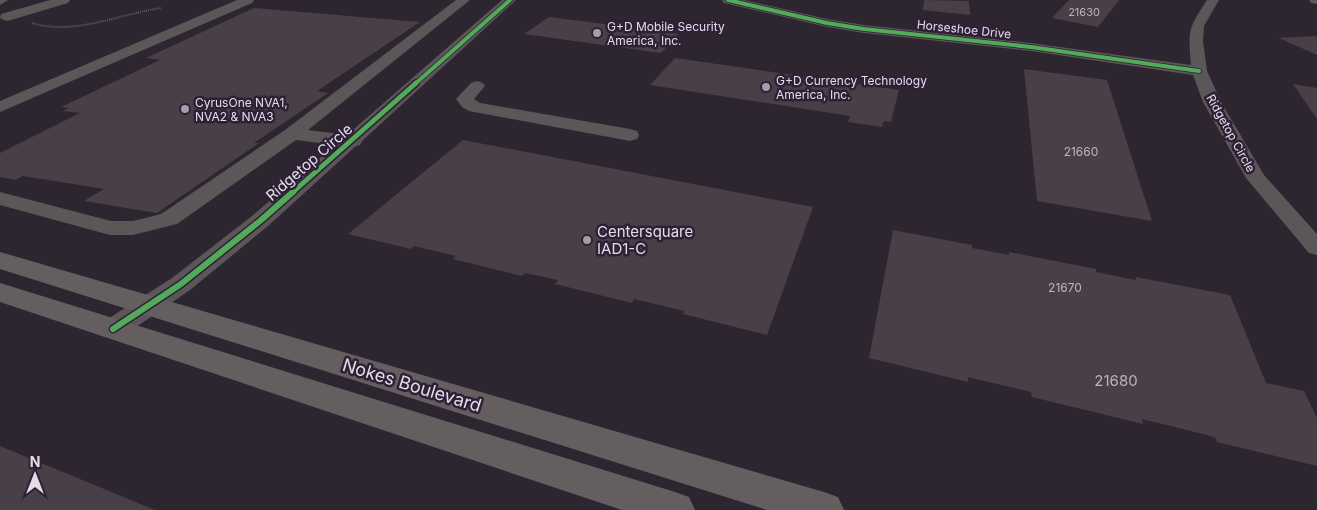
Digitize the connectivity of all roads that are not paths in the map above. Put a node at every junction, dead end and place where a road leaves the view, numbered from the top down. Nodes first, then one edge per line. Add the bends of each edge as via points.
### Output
1 (64, 0) edge
2 (248, 0) edge
3 (464, 0) edge
4 (728, 0) edge
5 (1213, 0) edge
6 (1, 1) edge
7 (503, 1) edge
8 (34, 13) junction
9 (2, 19) edge
10 (1199, 71) junction
11 (478, 86) dead end
12 (0, 107) edge
13 (292, 134) junction
14 (630, 135) dead end
15 (353, 141) junction
16 (0, 198) edge
17 (1317, 248) edge
18 (0, 260) edge
19 (0, 292) edge
20 (149, 306) junction
21 (113, 329) junction
22 (675, 510) edge
23 (824, 510) edge

1 - 8 street
2 - 12 street
3 - 13 street
4 - 10 street, Horseshoe Drive via 864,29 1031,47
5 - 10 street, Ridgetop Circle via 1197,26
6 - 8 street
7 - 15 street, Ridgetop Circle
8 - 9 street
10 - 17 street, Ridgetop Circle via 1212,102 1256,178
11 - 14 street via 464,99 475,107
13 - 15 street
13 - 16 street via 169,219 133,228 110,228
15 - 20 street, Ridgetop Circle via 260,222
18 - 20 main road, Nokes Boulevard
19 - 21 main road
20 - 21 street, Ridgetop Circle
20 - 23 main road, Nokes Boulevard
21 - 22 main road

